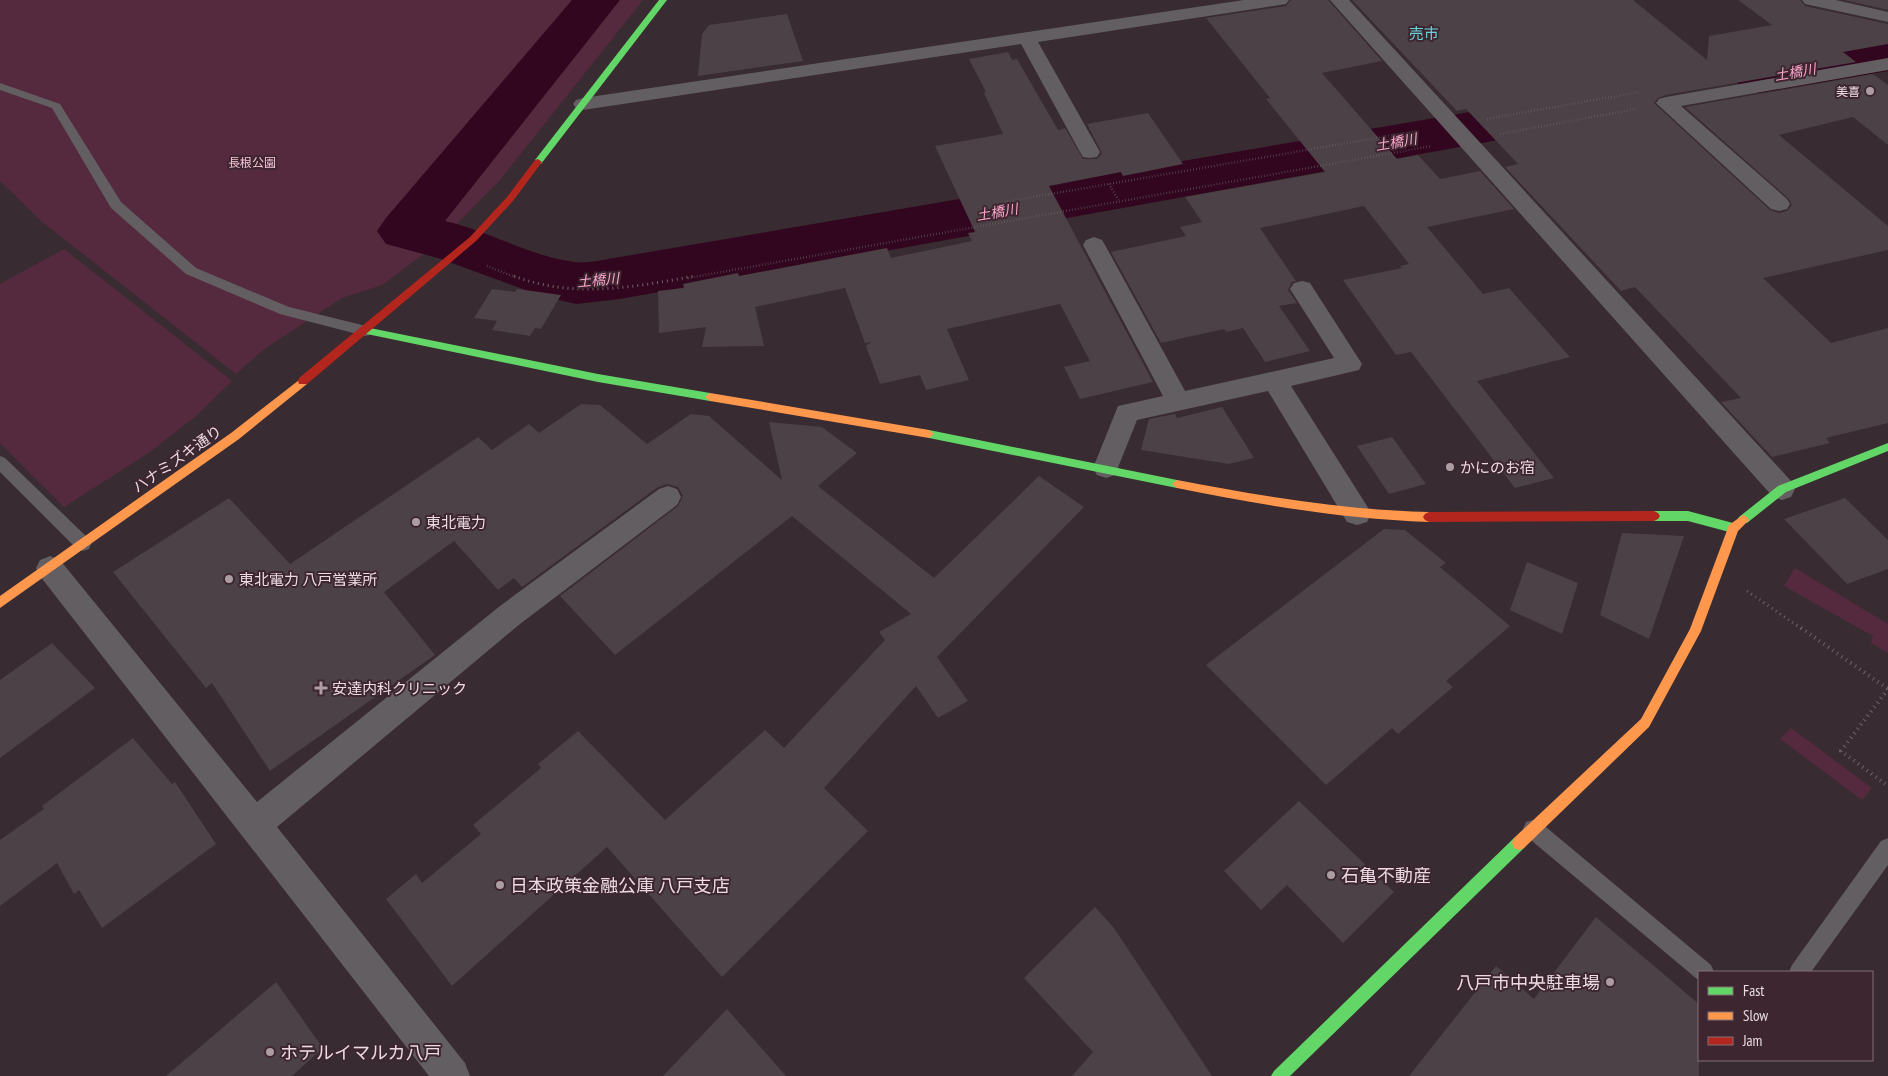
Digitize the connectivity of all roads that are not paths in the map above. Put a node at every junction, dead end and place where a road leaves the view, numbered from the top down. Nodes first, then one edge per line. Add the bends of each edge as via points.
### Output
1 (663, 0) edge
2 (1280, 0) edge
3 (1339, 0) edge
4 (1811, 0) edge
5 (1888, 17) edge
6 (1027, 38) junction
7 (1888, 64) edge
8 (0, 86) edge
9 (583, 104) junction
10 (1090, 152) dead end
11 (1778, 204) dead end
12 (1094, 245) dead end
13 (1302, 289) dead end
14 (365, 331) junction
15 (1275, 382) junction
16 (1179, 402) junction
17 (1888, 447) edge
18 (0, 462) edge
19 (1106, 468) junction
20 (1782, 489) junction
21 (668, 497) dead end
22 (1357, 514) junction
23 (1733, 528) junction
24 (83, 544) junction
25 (50, 568) junction
26 (0, 603) edge
27 (255, 824) junction
28 (1533, 829) junction
29 (1888, 848) edge
30 (1703, 971) edge
31 (1800, 971) edge
32 (452, 1076) edge
33 (1279, 1076) edge

1 - 9 street, ハナミズキ通り
2 - 6 street
3 - 20 street
4 - 5 street
6 - 9 street
6 - 10 street
7 - 11 street via 1666,103
8 - 14 lane via 56,106 116,205 191,271 285,311
9 - 14 street, ハナミズキ通り via 510,199 473,239
12 - 16 street
13 - 15 street via 1350,364
14 - 19 street via 598,378 921,432
14 - 24 street, ハナミズキ通り via 235,436
15 - 16 street
15 - 22 street
16 - 19 street via 1127,413
17 - 20 street
18 - 24 lane
19 - 22 street via 1237,496
20 - 23 street
21 - 27 street via 510,615
22 - 23 street via 1505,518 1688,516
23 - 28 street via 1695,631 1645,723
24 - 25 street, ハナミズキ通り
25 - 26 street, ハナミズキ通り
25 - 27 street
27 - 32 street
28 - 30 lane
28 - 33 street
29 - 31 lane

